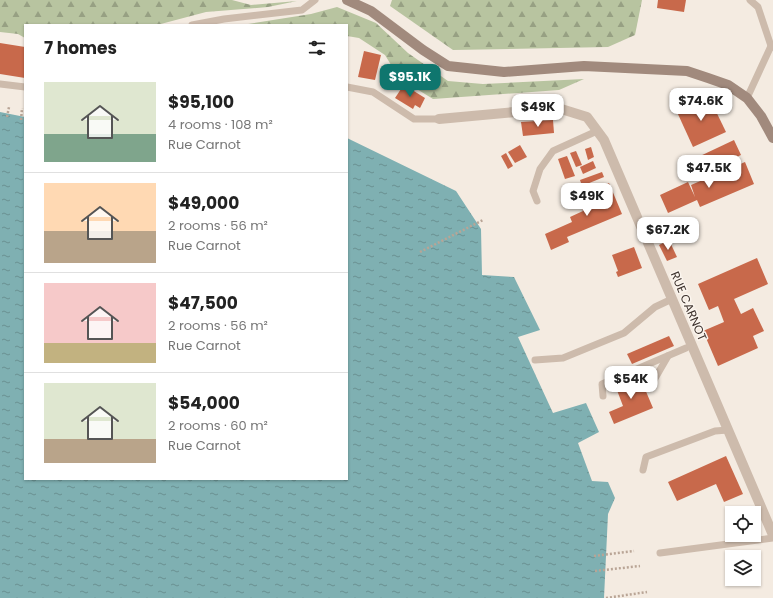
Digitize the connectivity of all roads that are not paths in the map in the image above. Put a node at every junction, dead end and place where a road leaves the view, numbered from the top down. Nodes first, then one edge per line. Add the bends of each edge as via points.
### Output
1 (315, 0) edge
2 (347, 0) edge
3 (750, 0) edge
4 (197, 24) edge
5 (772, 47) edge
6 (0, 84) edge
7 (24, 87) edge
8 (348, 87) edge
9 (747, 98) junction
10 (439, 119) joint
11 (597, 131) junction
12 (773, 138) edge
13 (536, 201) dead end
14 (672, 299) junction
15 (686, 348) dead end
16 (668, 356) junction
17 (535, 360) dead end
18 (650, 387) dead end
19 (602, 396) dead end
20 (728, 430) junction
21 (643, 470) dead end
22 (773, 536) edge
23 (660, 553) dead end

1 - 4 lane via 302,10
2 - 9 main road via 371,11 448,66 504,72 584,66 687,71 728,85
3 - 5 lane via 758,7
5 - 9 lane
6 - 7 lane
8 - 10 lane via 373,92 414,119
9 - 12 main road
10 - 11 street, RUE CARNOT via 558,108 587,117
11 - 13 lane via 553,151 540,170 533,191
11 - 14 street, RUE CARNOT via 604,140
14 - 17 lane via 655,307 624,333 563,358
14 - 20 street, RUE CARNOT
15 - 16 lane
16 - 18 lane
16 - 19 lane via 602,384
20 - 21 lane via 715,430 646,457
20 - 22 street, RUE CARNOT
22 - 23 lane

